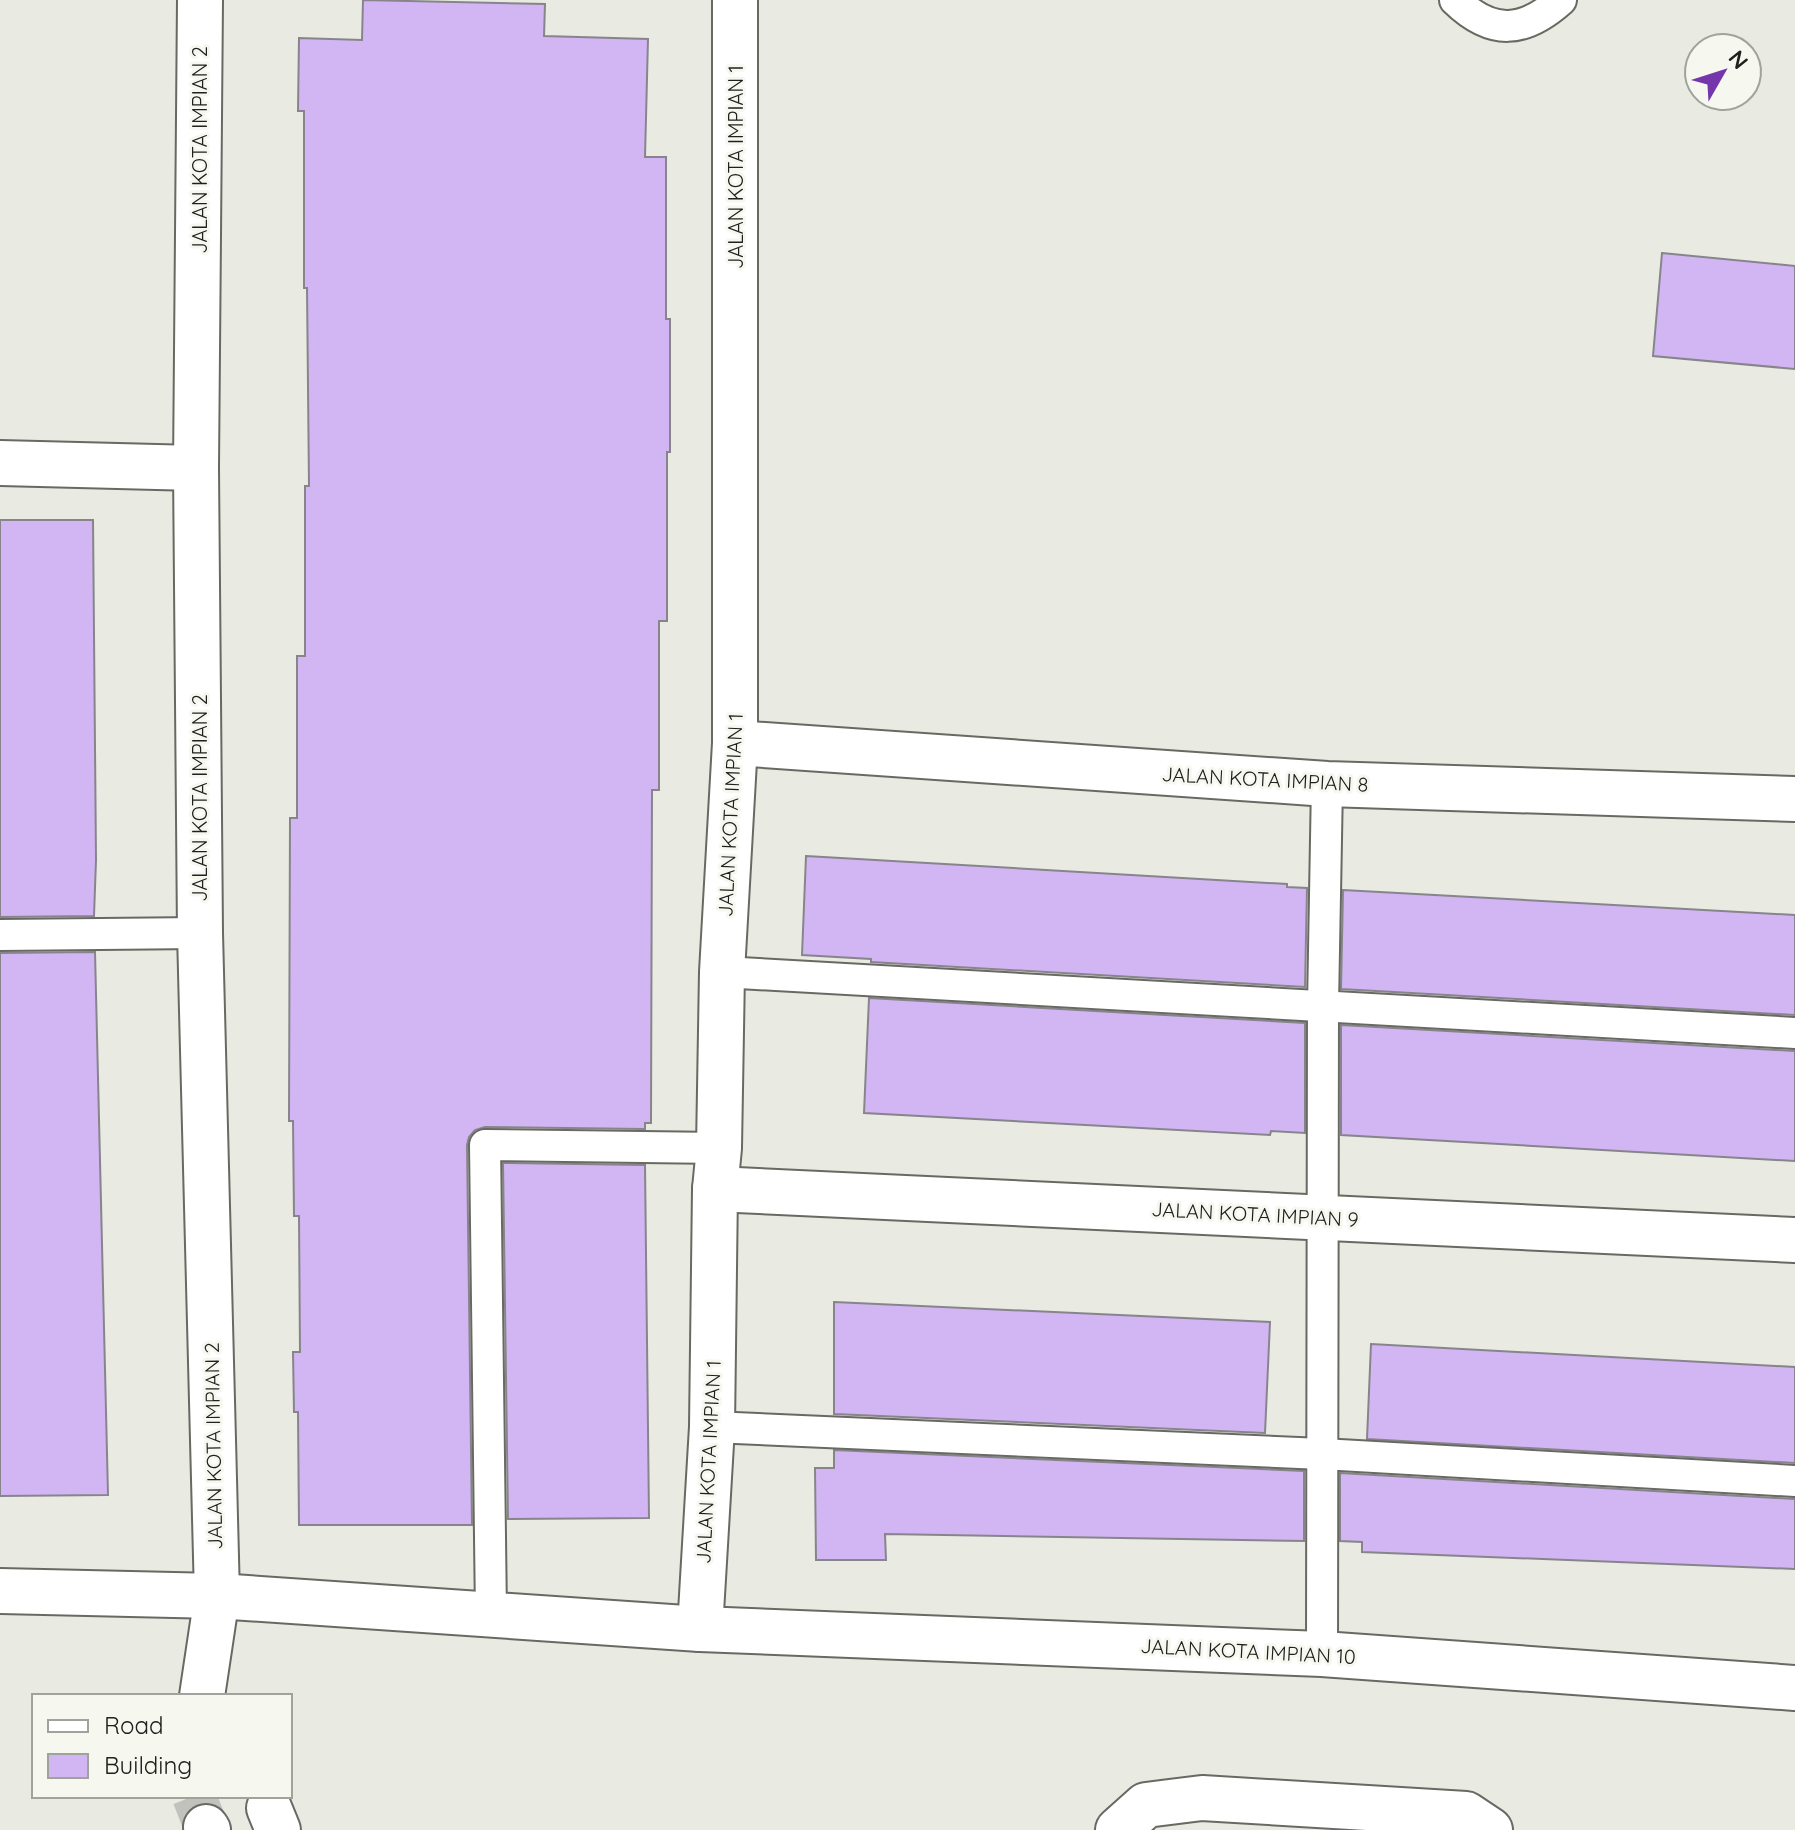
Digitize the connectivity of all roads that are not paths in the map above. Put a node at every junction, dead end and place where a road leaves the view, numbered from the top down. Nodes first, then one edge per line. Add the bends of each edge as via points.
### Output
1 (200, 0) edge
2 (735, 0) edge
3 (1455, 0) edge
4 (1561, 0) edge
5 (0, 463) edge
6 (196, 468) junction
7 (735, 743) junction
8 (1327, 784) junction
9 (1795, 799) edge
10 (200, 933) junction
11 (0, 935) edge
12 (722, 972) junction
13 (1323, 1005) junction
14 (1795, 1033) edge
15 (717, 1169) junction
16 (1323, 1217) junction
17 (1795, 1240) edge
18 (712, 1427) junction
19 (1322, 1454) junction
20 (1795, 1481) edge
21 (0, 1591) edge
22 (217, 1596) junction
23 (491, 1615) junction
24 (700, 1629) junction
25 (1322, 1654) junction
26 (210, 1688) edge
27 (1795, 1688) edge
28 (1118, 1830) edge
29 (1490, 1830) edge

1 - 6 street, JALAN KOTA IMPIAN 2
2 - 7 street, JALAN KOTA IMPIAN 1
3 - 4 lane via 1471,15 1494,24 1519,25 1542,17
5 - 6 street
6 - 10 street, JALAN KOTA IMPIAN 2
7 - 8 street, JALAN KOTA IMPIAN 8
7 - 12 street, JALAN KOTA IMPIAN 1
8 - 9 street, JALAN KOTA IMPIAN 8
8 - 13 lane
10 - 11 lane
10 - 22 street, JALAN KOTA IMPIAN 2
12 - 13 lane
12 - 15 street, JALAN KOTA IMPIAN 1
13 - 14 lane
13 - 16 lane
15 - 16 street, JALAN KOTA IMPIAN 9
15 - 18 street, JALAN KOTA IMPIAN 1
15 - 23 lane via 485,1145
16 - 17 street, JALAN KOTA IMPIAN 9
16 - 19 lane
18 - 19 lane
18 - 24 street, JALAN KOTA IMPIAN 1
19 - 20 lane
19 - 25 lane
21 - 22 street, JALAN KOTA IMPIAN 10
22 - 23 street, JALAN KOTA IMPIAN 10
22 - 26 street, JALAN KOTA IMPIAN 2
23 - 24 street, JALAN KOTA IMPIAN 10
24 - 25 street, JALAN KOTA IMPIAN 10
25 - 27 street, JALAN KOTA IMPIAN 10
28 - 29 street via 1146,1805 1202,1798 1466,1814

